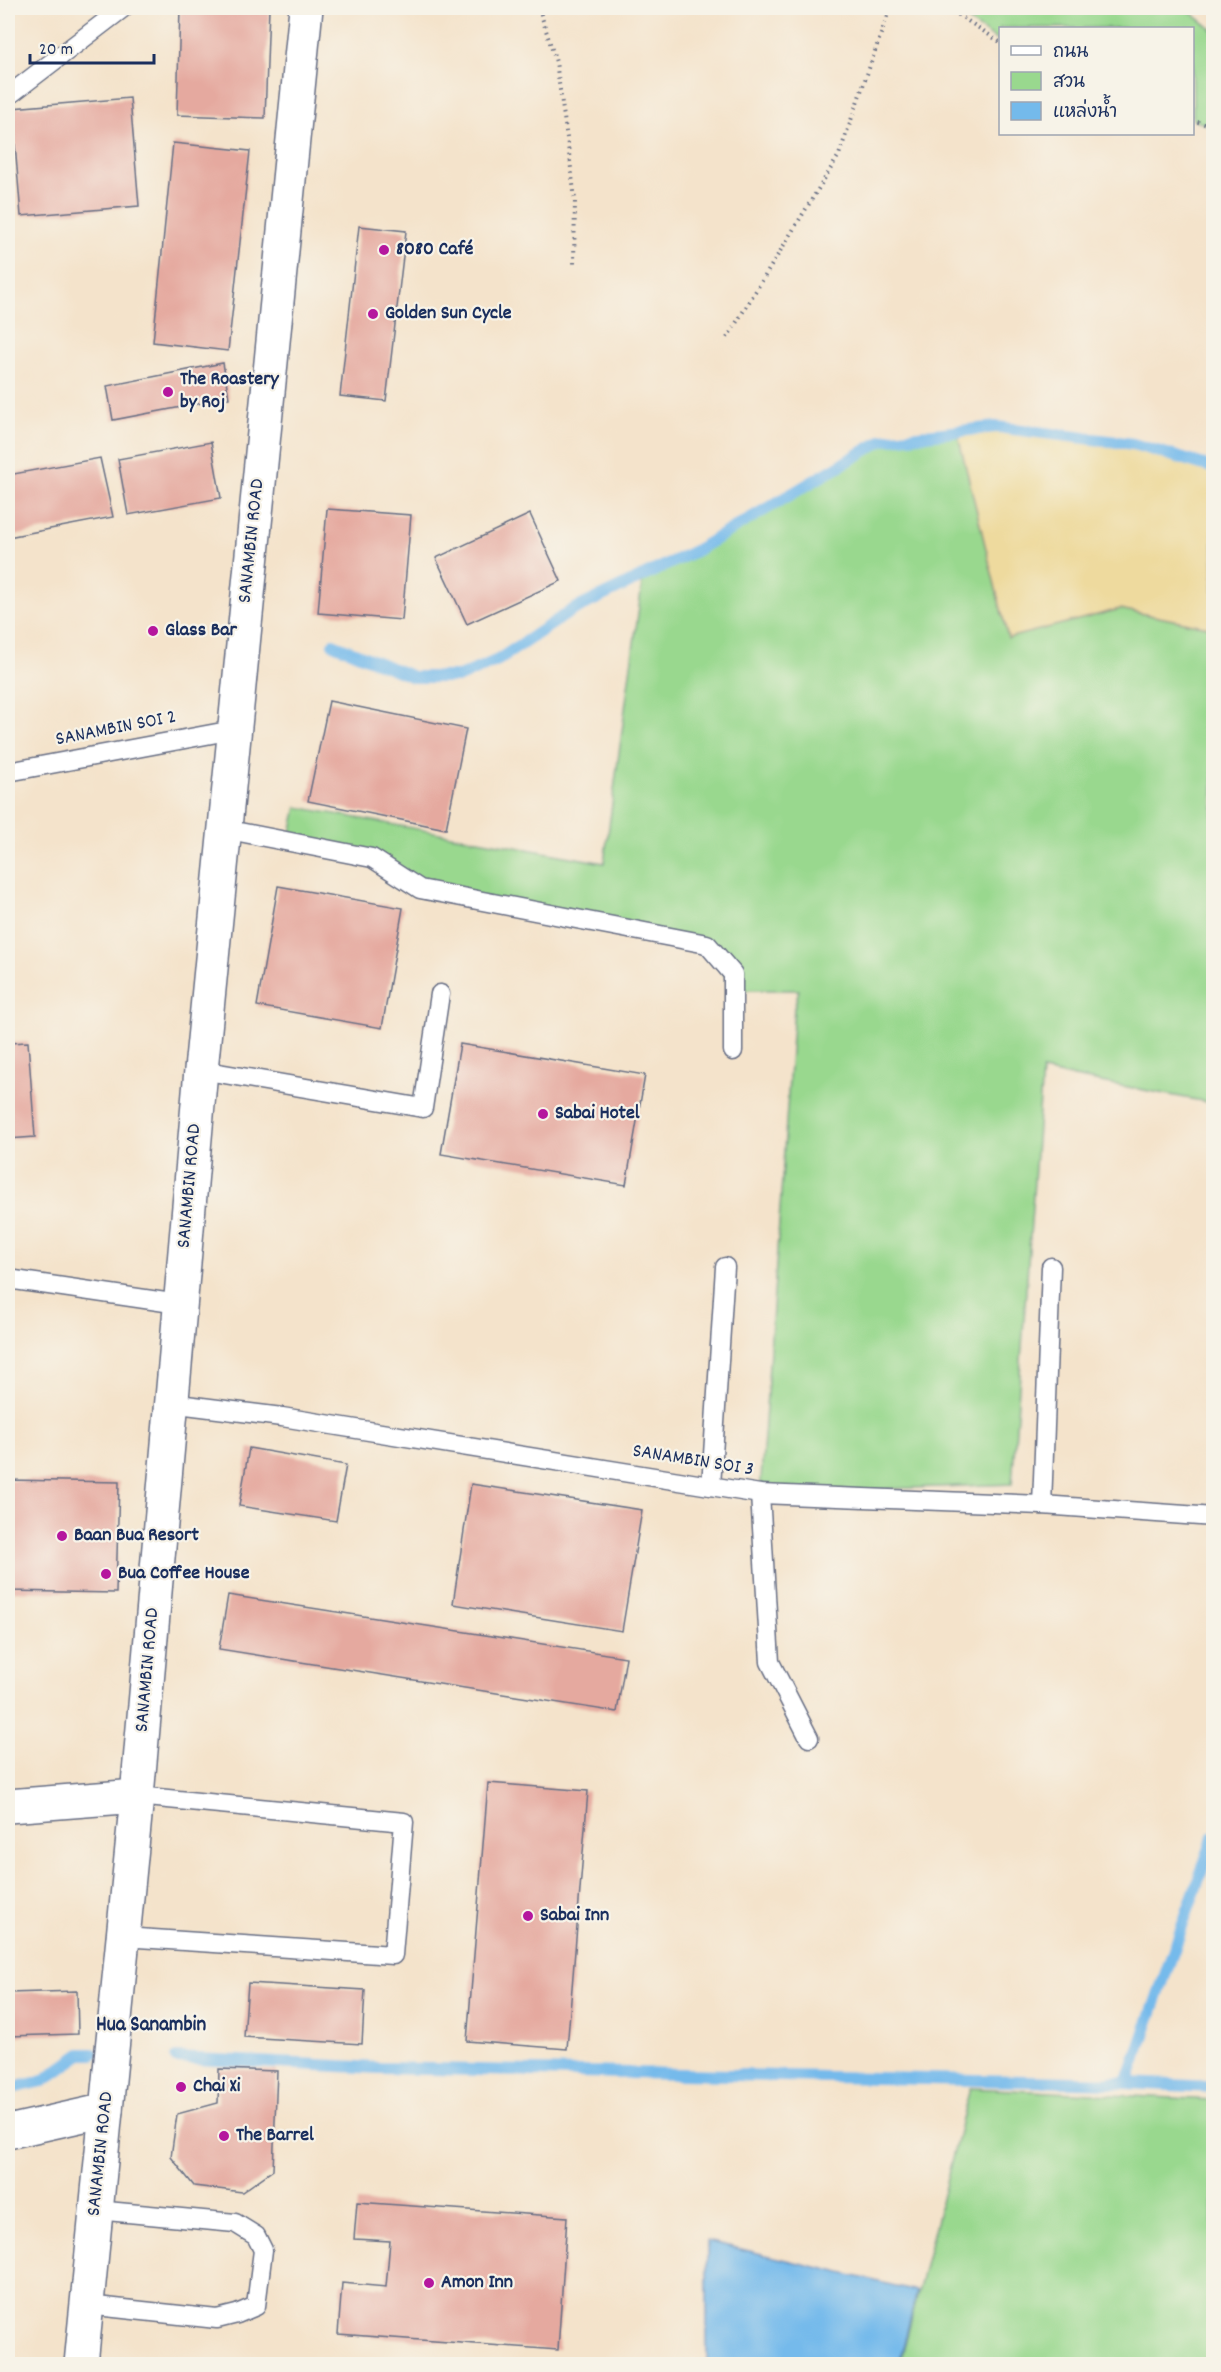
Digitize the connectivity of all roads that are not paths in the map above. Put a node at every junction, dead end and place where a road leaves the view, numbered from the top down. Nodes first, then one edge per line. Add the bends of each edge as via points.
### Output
1 (123, 8) edge
2 (306, 8) edge
3 (8, 96) edge
4 (233, 730) junction
5 (8, 772) edge
6 (224, 828) junction
7 (440, 994) dead end
8 (733, 1051) dead end
9 (201, 1070) junction
10 (725, 1267) dead end
11 (1051, 1267) dead end
12 (8, 1279) edge
13 (179, 1304) junction
14 (170, 1403) junction
15 (711, 1486) junction
16 (760, 1494) junction
17 (1042, 1505) junction
18 (1214, 1517) edge
19 (809, 1738) dead end
20 (137, 1796) junction
21 (8, 1806) edge
22 (123, 1937) junction
23 (106, 2110) junction
24 (8, 2132) edge
25 (96, 2210) junction
26 (87, 2305) junction
27 (81, 2364) edge

1 - 3 lane
2 - 4 street, SANAMBIN ROAD
4 - 5 lane, SANAMBIN SOI 2
4 - 6 street, SANAMBIN ROAD
6 - 8 lane via 372,858 420,888 707,944 733,974
6 - 9 street, SANAMBIN ROAD
7 - 9 lane via 423,1108
9 - 13 street, SANAMBIN ROAD
10 - 15 lane
11 - 17 lane
12 - 13 lane
13 - 14 street, SANAMBIN ROAD
14 - 15 lane, SANAMBIN SOI 3 via 282,1417
14 - 20 street, SANAMBIN ROAD
15 - 16 lane, SANAMBIN SOI 3
16 - 17 lane, SANAMBIN SOI 3
16 - 19 lane via 770,1662
17 - 18 lane, SANAMBIN SOI 3
20 - 21 street
20 - 22 street, SANAMBIN ROAD
20 - 22 lane via 404,1822 393,1955
22 - 23 street, SANAMBIN ROAD
23 - 24 street
23 - 25 street, SANAMBIN ROAD
25 - 26 street, SANAMBIN ROAD
25 - 26 lane via 235,2223 256,2236 263,2250 256,2306 237,2314 217,2319
26 - 27 street, SANAMBIN ROAD

